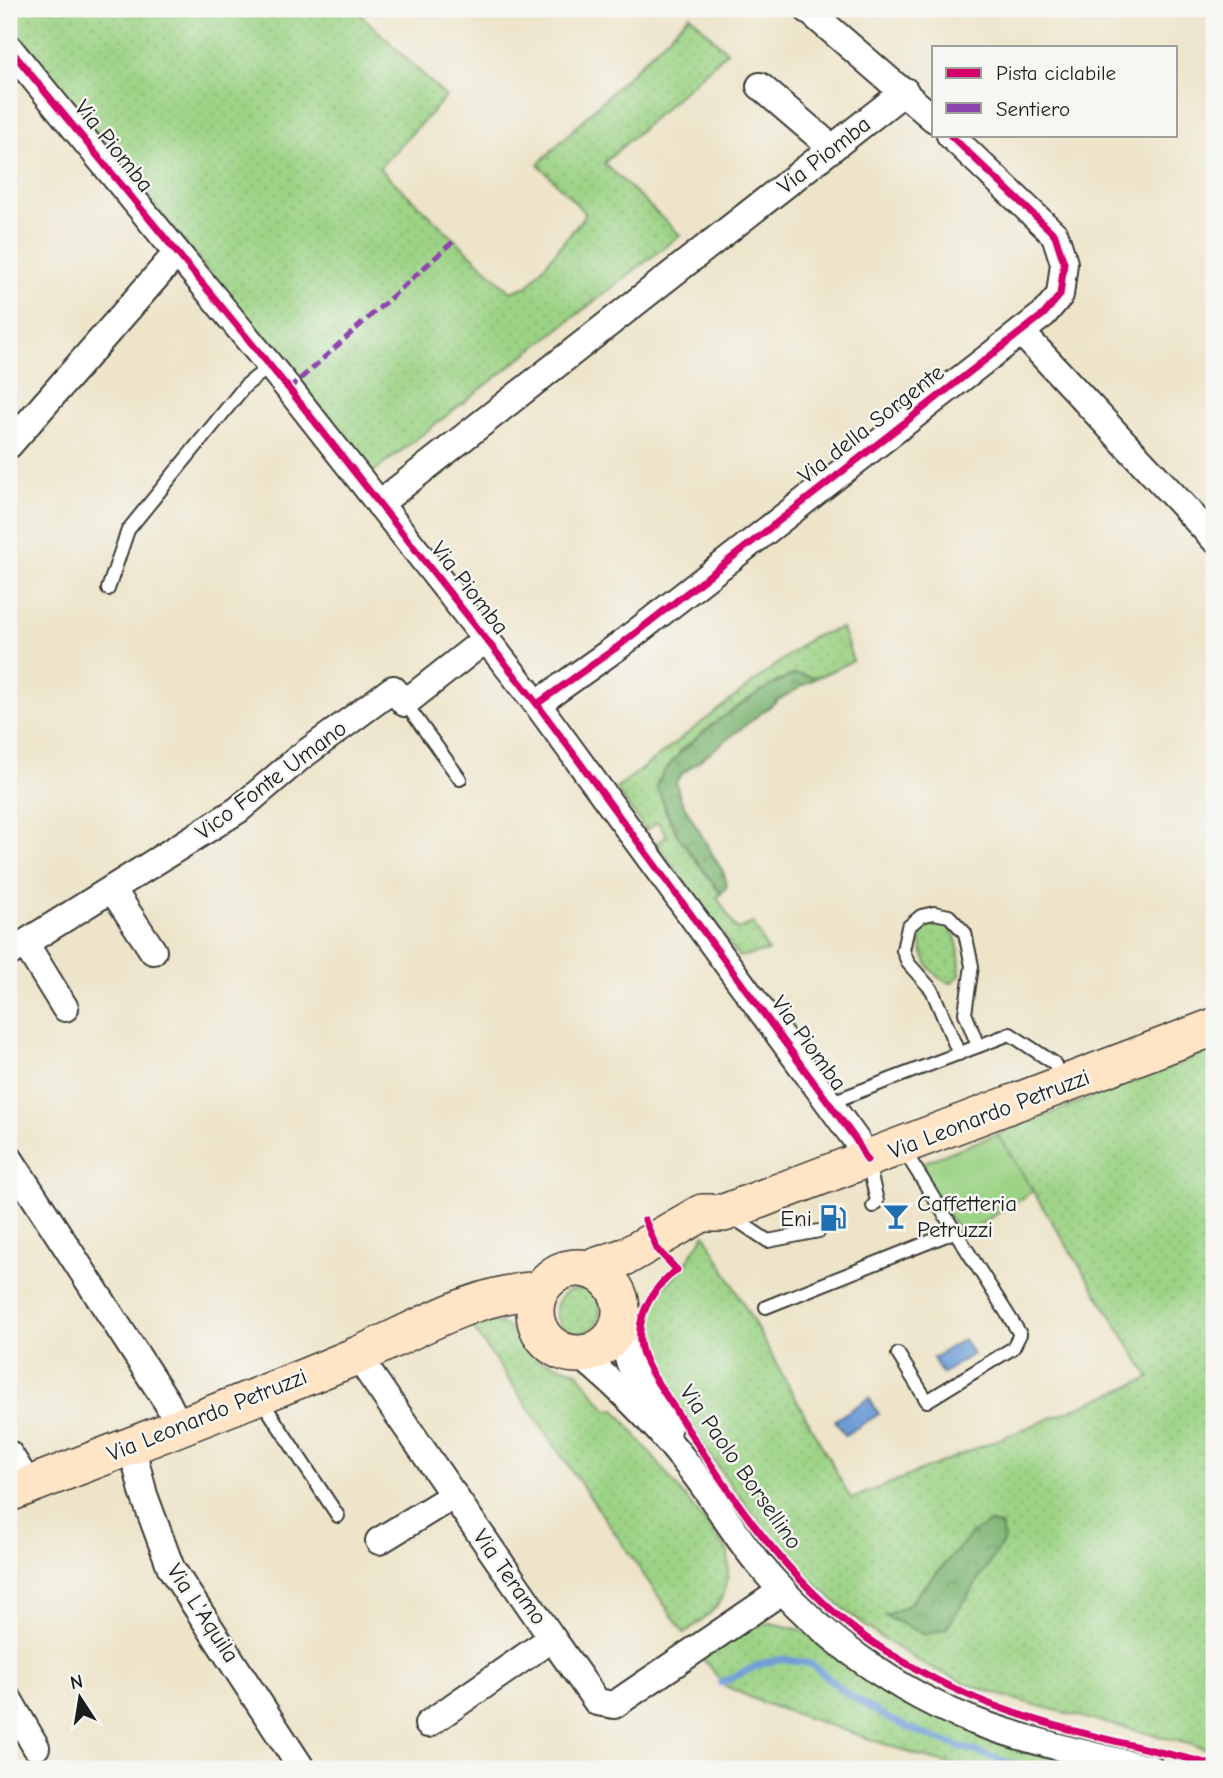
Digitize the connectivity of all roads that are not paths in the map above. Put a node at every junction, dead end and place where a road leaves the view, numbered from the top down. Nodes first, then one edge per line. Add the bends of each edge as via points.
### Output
1 (807, 9) edge
2 (11, 58) edge
3 (760, 86) dead end
4 (905, 91) junction
5 (932, 118) edge
6 (951, 136) edge
7 (832, 148) junction
8 (177, 253) junction
9 (1021, 332) junction
10 (270, 366) junction
11 (9, 445) edge
12 (379, 504) junction
13 (1214, 539) edge
14 (108, 589) dead end
15 (486, 639) junction
16 (405, 703) junction
17 (537, 704) junction
18 (460, 779) dead end
19 (112, 889) junction
20 (17, 948) edge
21 (153, 951) dead end
22 (65, 1008) dead end
23 (1214, 1027) edge
24 (978, 1046) junction
25 (959, 1054) junction
26 (1065, 1085) junction
27 (829, 1103) junction
28 (901, 1147) junction
29 (9, 1158) edge
30 (867, 1160) junction
31 (873, 1206) dead end
32 (730, 1211) junction
33 (820, 1231) dead end
34 (954, 1232) junction
35 (589, 1269) junction
36 (540, 1290) junction
37 (766, 1307) dead end
38 (619, 1316) junction
39 (537, 1326) junction
40 (404, 1334) junction
41 (580, 1354) junction
42 (898, 1354) dead end
43 (357, 1355) junction
44 (257, 1395) junction
45 (179, 1426) junction
46 (131, 1444) junction
47 (9, 1454) edge
48 (695, 1474) junction
49 (19, 1489) edge
50 (454, 1495) junction
51 (338, 1516) dead end
52 (379, 1541) dead end
53 (783, 1590) junction
54 (552, 1637) junction
55 (9, 1700) edge
56 (428, 1724) dead end
57 (36, 1747) dead end
58 (302, 1769) edge
59 (1152, 1769) edge

1 - 4 street
2 - 8 street, Via Piomba
3 - 7 street
4 - 5 street
4 - 7 street, Via Piomba
6 - 9 street, Via della Sorgente via 1055,235 1064,263 1060,295
7 - 12 street, Via Piomba
8 - 10 street, Via Piomba
8 - 11 street
9 - 13 street
9 - 17 street, Via della Sorgente via 631,637
10 - 12 street, Via Piomba
10 - 14 lane via 245,386 128,530
12 - 15 street, Via Piomba
15 - 16 street
15 - 17 street, Via Piomba
16 - 18 lane
16 - 19 street, Vico Fonte Umano via 393,689 238,810
17 - 27 street, Via Piomba
19 - 20 street, Vico Fonte Umano
19 - 21 street
20 - 22 street
23 - 26 main road, Via Leonardo Petruzzi
24 - 25 lane
24 - 25 lane via 965,1013 972,966 965,933 949,916 921,916 908,927 903,950 908,963 932,990
24 - 26 lane via 1010,1034 1054,1063
25 - 27 lane
26 - 28 main road, Via Leonardo Petruzzi
27 - 30 street, Via Piomba
28 - 30 main road, Via Leonardo Petruzzi
28 - 34 lane
29 - 45 street
30 - 31 lane via 877,1200
30 - 32 main road, Via Leonardo Petruzzi
32 - 33 lane via 768,1241
32 - 35 main road, Via Leonardo Petruzzi via 702,1213 627,1256
32 - 38 main road, Via Leonardo Petruzzi via 652,1266
34 - 37 lane
34 - 42 lane via 1020,1334 1013,1348 927,1401
35 - 36 main road via 561,1271
35 - 38 main road via 610,1282
36 - 39 main road
36 - 40 main road, Via Leonardo Petruzzi via 467,1304
38 - 41 main road via 603,1347
38 - 48 street, Via Paolo Borsellino via 631,1364
39 - 40 main road, Via Leonardo Petruzzi via 491,1314
39 - 41 main road via 559,1350
40 - 43 main road, Via Leonardo Petruzzi
41 - 48 street, Via Paolo Borsellino via 614,1383
43 - 44 main road, Via Leonardo Petruzzi
43 - 50 street, Via Teramo
44 - 45 main road, Via Leonardo Petruzzi
44 - 51 lane
45 - 46 main road, Via Leonardo Petruzzi
46 - 49 main road, Via Leonardo Petruzzi
46 - 58 street, Via L'Aquila via 171,1568
47 - 49 street
48 - 53 street, Via Paolo Borsellino
50 - 52 street
50 - 54 street, Via Teramo
53 - 54 street via 614,1705 597,1702
53 - 59 street, Via Paolo Borsellino via 820,1628 932,1702 1046,1744
54 - 56 street, Via Teramo
55 - 57 street

